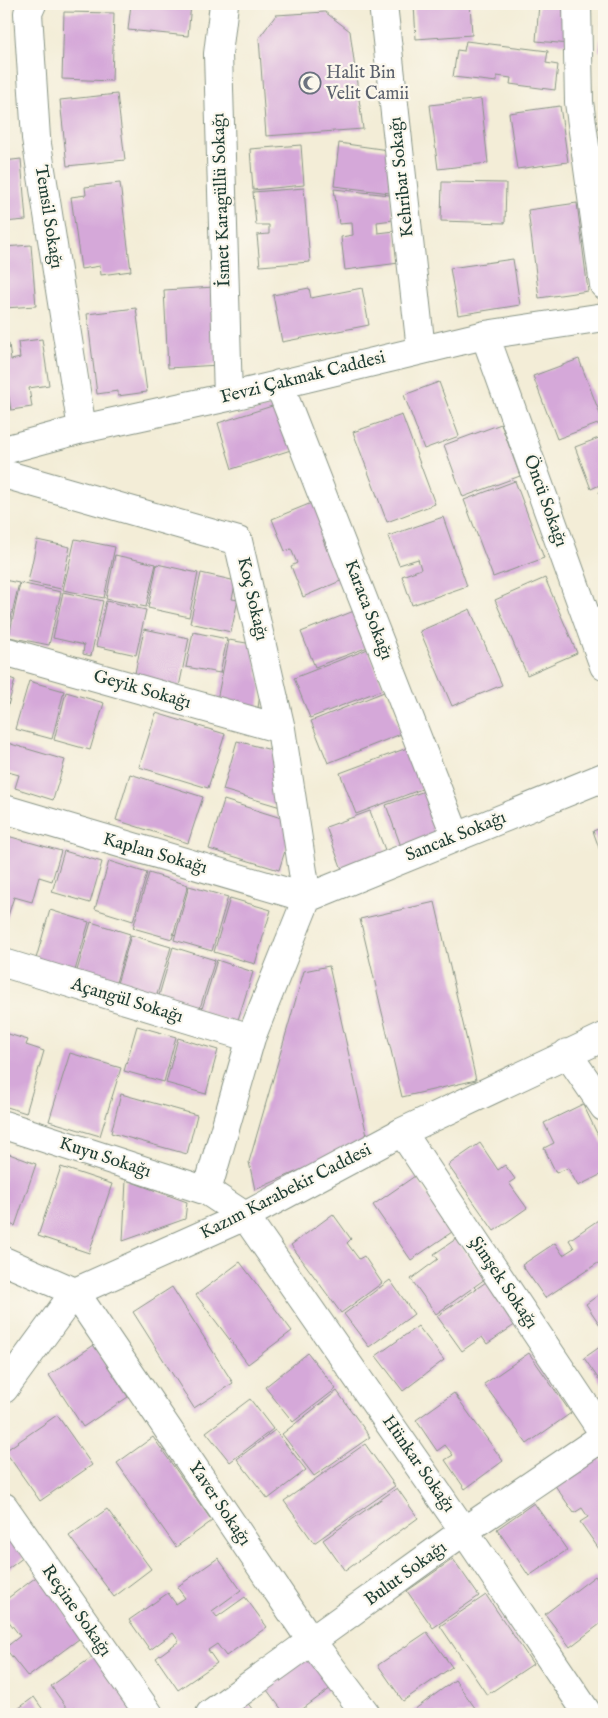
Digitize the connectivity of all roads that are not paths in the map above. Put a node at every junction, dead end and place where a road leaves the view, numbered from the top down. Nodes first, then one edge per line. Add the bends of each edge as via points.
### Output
1 (32, 4) edge
2 (224, 4) edge
3 (384, 4) edge
4 (578, 4) edge
5 (604, 285) edge
6 (604, 317) edge
7 (485, 335) junction
8 (421, 350) junction
9 (279, 384) junction
10 (228, 397) junction
11 (82, 429) junction
12 (4, 450) edge
13 (4, 474) edge
14 (4, 651) edge
15 (604, 666) edge
16 (281, 730) junction
17 (604, 777) edge
18 (4, 809) edge
19 (456, 837) junction
20 (307, 898) junction
21 (4, 963) edge
22 (604, 1037) edge
23 (251, 1038) junction
24 (567, 1053) junction
25 (604, 1107) edge
26 (4, 1125) edge
27 (402, 1132) junction
28 (207, 1191) junction
29 (245, 1216) junction
30 (4, 1261) edge
31 (75, 1292) junction
32 (4, 1389) edge
33 (604, 1435) edge
34 (4, 1507) edge
35 (464, 1531) junction
36 (312, 1642) junction
37 (149, 1714) edge
38 (210, 1714) edge
39 (366, 1714) edge
40 (588, 1714) edge

1 - 11 street, Temsil Sokağı via 28,13 36,138
2 - 10 street, İsmet Karagüllü Sokağı via 218,54
3 - 8 street, Kehribar Sokağı
4 - 5 street via 579,102
6 - 7 street, Fevzi Çakmak Caddesi
7 - 8 street, Fevzi Çakmak Caddesi
7 - 15 street, Öncü Sokağı
8 - 9 street, Fevzi Çakmak Caddesi
9 - 10 street, Fevzi Çakmak Caddesi
9 - 19 street, Karaca Sokağı
10 - 11 street, Fevzi Çakmak Caddesi
11 - 12 street, Fevzi Çakmak Caddesi
13 - 16 street, Koç Sokağı via 238,540
14 - 16 street, Geyik Sokağı
16 - 20 street, Koç Sokağı
17 - 19 street, Sancak Sokağı
18 - 20 street, Kaplan Sokağı
19 - 20 street, Sancak Sokağı
20 - 23 street
21 - 23 street, Açangül Sokağı
22 - 24 street, Kazım Karabekir Caddesi
23 - 28 street
24 - 25 street
24 - 27 street, Kazım Karabekir Caddesi
26 - 28 street, Kuyu Sokağı
27 - 29 street, Kazım Karabekir Caddesi
27 - 33 street, Şimşek Sokağı
28 - 29 street, Kuyu Sokağı
29 - 31 street, Kazım Karabekir Caddesi
29 - 35 street, Hünkar Sokağı
30 - 31 street
31 - 32 street, Kazım Karabekir Caddesi
31 - 36 street, Yaver Sokağı
33 - 35 street, Bulut Sokağı
34 - 37 street, Reçine Sokağı
35 - 36 street, Bulut Sokağı
35 - 40 street, Hünkar Sokağı
36 - 38 street, Bulut Sokağı
36 - 39 street, Yaver Sokağı

